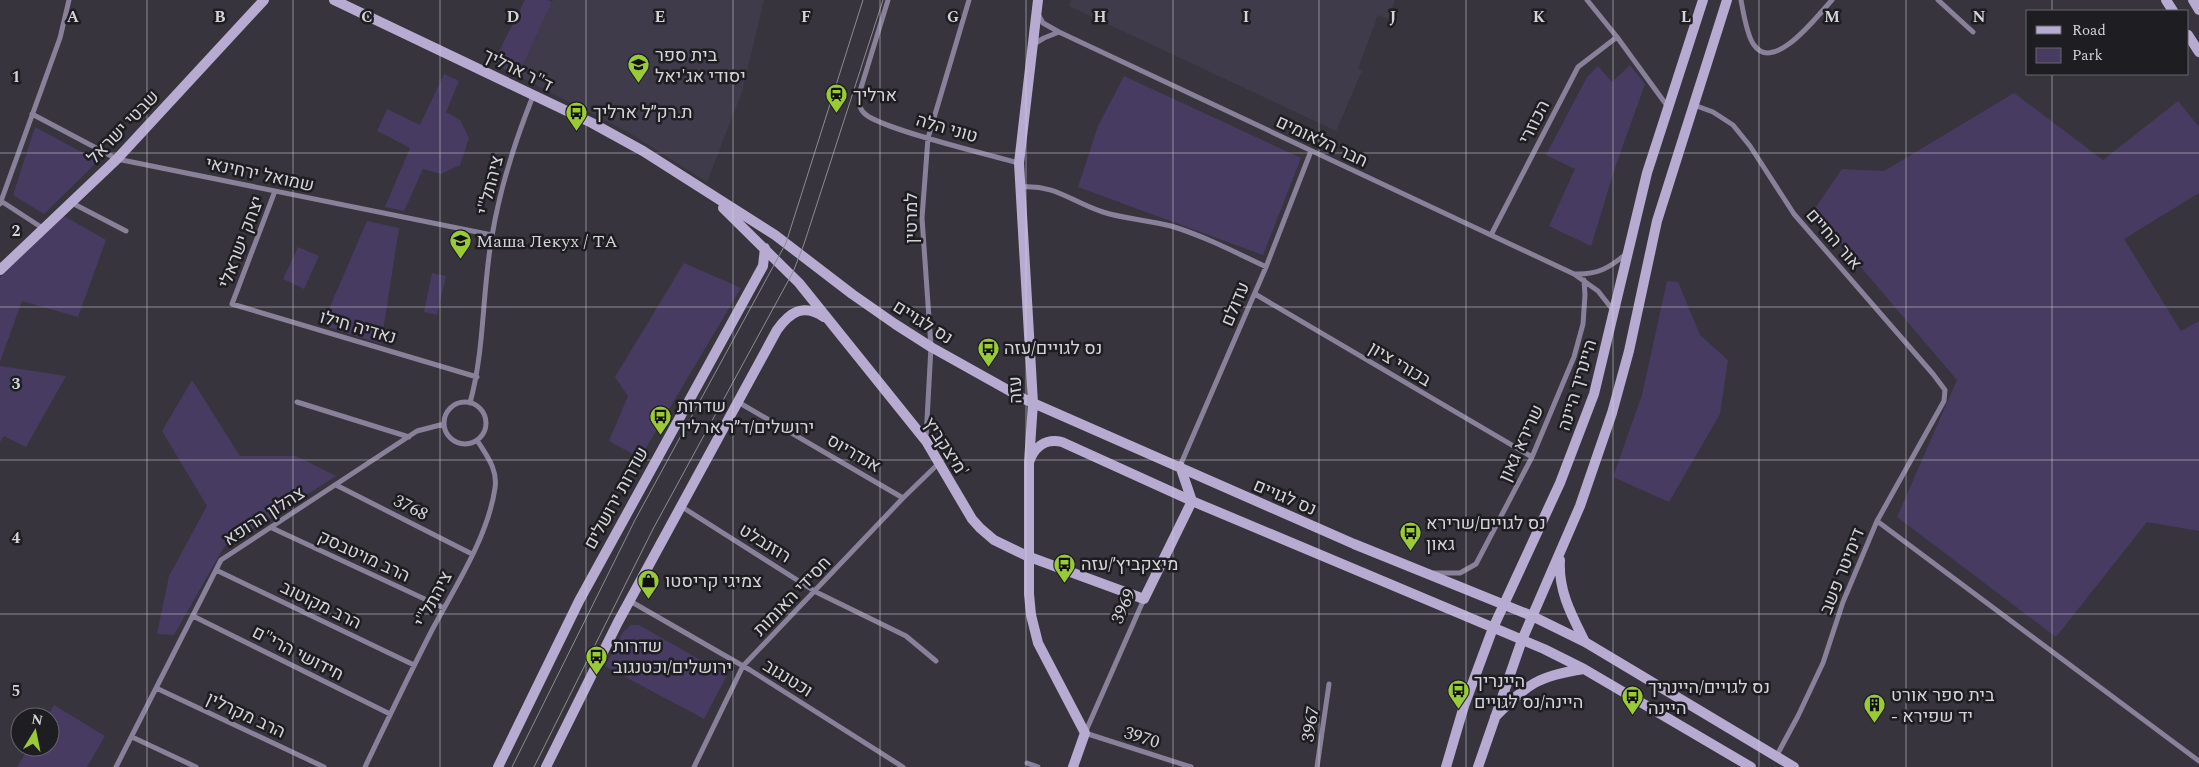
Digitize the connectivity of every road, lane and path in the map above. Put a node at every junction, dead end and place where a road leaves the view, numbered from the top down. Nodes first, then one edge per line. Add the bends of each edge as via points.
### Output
1 (69, 0) edge
2 (264, 0) edge
3 (334, 0) edge
4 (888, 0) edge
5 (969, 0) edge
6 (1586, 0) edge
7 (1703, 0) edge
8 (1727, 0) edge
9 (1741, 0) edge
10 (1832, 0) edge
11 (1938, 0) edge
12 (2192, 0) edge
13 (1036, 5) edge
14 (2199, 10) edge
15 (1058, 32) junction
16 (1973, 32) dead end
17 (2189, 36) edge
18 (1617, 37) junction
19 (1031, 47) junction
20 (2199, 52) edge
21 (533, 96) junction
22 (1694, 105) junction
23 (1668, 107) junction
24 (32, 114) junction
25 (928, 138) junction
26 (1311, 151) junction
27 (117, 159) junction
28 (1019, 163) junction
29 (1020, 187) junction
30 (275, 191) junction
31 (708, 194) junction
32 (0, 202) edge
33 (72, 202) junction
34 (44, 229) junction
35 (126, 230) dead end
36 (492, 235) junction
37 (775, 235) joint
38 (1491, 235) junction
39 (765, 248) junction
40 (1628, 252) junction
41 (1266, 267) junction
42 (0, 270) edge
43 (1574, 274) junction
44 (1584, 280) junction
45 (1255, 294) junction
46 (232, 304) joint
47 (1615, 313) junction
48 (826, 318) junction
49 (931, 347) junction
50 (477, 377) junction
51 (1944, 401) joint
52 (297, 402) dead end
53 (470, 402) junction
54 (738, 402) junction
55 (1033, 403) junction
56 (444, 424) junction
57 (409, 437) junction
58 (477, 440) junction
59 (926, 441) junction
60 (1532, 457) junction
61 (1029, 462) junction
62 (938, 464) junction
63 (1180, 466) junction
64 (336, 485) junction
65 (903, 498) junction
66 (1192, 501) junction
67 (682, 507) junction
68 (1877, 521) junction
69 (272, 528) junction
70 (472, 554) junction
71 (1560, 554) junction
72 (1027, 556) junction
73 (216, 570) junction
74 (1428, 573) junction
75 (816, 592) junction
76 (1144, 599) junction
77 (630, 601) junction
78 (1504, 604) junction
79 (444, 608) junction
80 (193, 616) junction
81 (1532, 616) junction
82 (1493, 628) junction
83 (1522, 640) junction
84 (1585, 642) junction
85 (936, 661) dead end
86 (414, 665) junction
87 (743, 666) junction
88 (1584, 668) junction
89 (1330, 684) dead end
90 (156, 688) junction
91 (390, 714) junction
92 (1493, 720) junction
93 (1085, 733) junction
94 (132, 737) junction
95 (1776, 755) junction
96 (2199, 761) edge
97 (1027, 763) dead end
98 (116, 767) edge
99 (196, 767) edge
100 (324, 767) edge
101 (365, 767) edge
102 (498, 767) edge
103 (546, 767) edge
104 (694, 767) edge
105 (903, 767) edge
106 (1038, 767) edge
107 (1074, 767) edge
108 (1191, 767) edge
109 (1317, 767) edge
110 (1446, 767) edge
111 (1478, 767) edge
112 (1751, 767) edge
113 (1793, 767) edge

1 - 24 street via 60,38
2 - 27 street, שבטי ישראל
3 - 21 street, ד"ר ארליך
4 - 25 street, טוני הלה via 860,91 860,108 869,118
5 - 25 street, למרטין
6 - 18 street
7 - 23 street, היינריך היינה
8 - 22 street
9 - 10 street via 1754,45 1770,54 1778,52
11 - 16 street
12 - 14 street
13 - 15 street, חבר הלאומים via 1044,23
13 - 19 street, עזה
15 - 19 street
15 - 26 street, חבר הלאומים
17 - 20 street
18 - 23 street
18 - 38 street, הכוזרי via 1578,66
19 - 28 street, עזה
21 - 31 street, ד"ר ארליך via 643,151
21 - 36 street, ציהתל"י via 516,142
22 - 51 street, אור החיים via 1733,125 1794,214 1934,374 1945,390
22 - 71 street via 1657,222 1612,413
23 - 40 street, היינריך היינה via 1647,173
24 - 27 street, שמואל ירחינאי
24 - 32 street
25 - 28 street, טוני הלה
25 - 49 street, למרטין via 922,218
26 - 38 street, חבר הלאומים
26 - 41 street, עדולם
27 - 30 street, שמואל ירחינאי
27 - 33 street, שבטי ישראל
28 - 29 street, עזה
29 - 41 street via 1041,186 1104,213 1169,226 1200,236
29 - 55 street, עזה
30 - 36 street, שמואל ירחינאי
30 - 46 street, יצחק ישראלי
31 - 37 street, ד"ר ארליך
31 - 39 street, ד"ר ארליך
32 - 34 street
33 - 34 street, שבטי ישראל
33 - 35 street
34 - 42 street, שבטי ישראל
36 - 50 street, ציהתל"י
37 - 49 street, נס לגויים via 852,294
38 - 43 street, חבר הלאומים
39 - 48 street, מיצקביץ' via 799,283
39 - 102 street, שדרות ירושלים via 763,266 579,601
40 - 43 street, חבר הלאומים via 1601,272
40 - 47 street, היינריך היינה
41 - 45 street, עדולם
43 - 44 street, חבר הלאומים
44 - 47 street, חבר הלאומים via 1604,297
44 - 60 street, שרירא גאון via 1583,324 1574,356
45 - 60 street, בכורי ציון
45 - 63 street, עדולם
46 - 50 street, נאדיה חילו
47 - 78 street, היינריך היינה via 1594,394 1577,442
48 - 54 street via 802,310 790,314
48 - 59 street, מיצקביץ'
49 - 55 street, נס לגויים
49 - 59 street, למרטין
50 - 53 street, ציהתל"י
51 - 68 street, דימיטר פשב
52 - 57 street
53 - 56 street via 451,406 444,417
53 - 58 street via 481,410 486,422
54 - 65 street, אנדריוס
54 - 67 street
55 - 61 street, עזה
55 - 63 street, נס לגויים
56 - 57 street, צהלון הרופא via 425,428
56 - 58 street via 453,440 465,444
57 - 64 street, צהלון הרופא
58 - 70 street, ציהתל"י via 492,464 496,487
59 - 62 street, מיצקביץ'
60 - 74 street, שרירא גאון via 1476,564 1460,573
61 - 66 street via 1036,448 1056,441
61 - 72 street, עזה
62 - 65 street, חסידי האומות
62 - 72 street, מיצקביץ' via 980,528 994,540
63 - 66 street
63 - 74 street, נס לגויים via 1230,491
64 - 69 street, צהלון הרופא
64 - 70 street, 3768
65 - 75 street, חסידי האומות
66 - 76 street, 3969
66 - 82 street
67 - 75 street, רוזנבלט
67 - 77 street
68 - 95 street, דימיטר פשב via 1843,602 1823,663
68 - 96 street
69 - 73 street, צהלון הרופא via 221,560
69 - 79 street, הרב מויטבסק
70 - 79 street, ציהתל"י
71 - 81 street
71 - 84 street via 1559,570 1565,600
72 - 76 street, מיצקביץ'
72 - 93 street, עזה via 1031,615 1038,642
73 - 80 street, צהלון הרופא
73 - 86 street, הרב מקוטוב
74 - 78 street, נס לגויים
75 - 85 street, רוזנבלט via 906,636
75 - 87 street, חסידי האומות
76 - 93 street, 3969
77 - 87 street, וכטנגוב
77 - 103 street
78 - 81 street, נס לגויים
78 - 82 street, היינריך היינה
79 - 86 street, ציהתל"י
80 - 90 street, צהלון הרופא
80 - 91 street, חידושי הרי"ם
81 - 83 street
81 - 84 street, נס לגויים
82 - 83 street
82 - 110 street, היינריך היינה
83 - 88 street
83 - 92 street
84 - 95 street, נס לגויים
86 - 91 street, ציהתל"י
87 - 104 street, חסידי האומות
87 - 105 street, וכטנגוב
88 - 92 street via 1553,674 1535,682 1521,691
88 - 112 street
89 - 109 street, 3967
90 - 94 street, צהלון הרופא
90 - 100 street, הרב מקרלין
91 - 101 street, ציהתל"י
92 - 111 street
93 - 107 street
93 - 108 street, 3970
94 - 98 street, צהלון הרופא
94 - 99 street
95 - 113 street, נס לגויים
97 - 106 street

